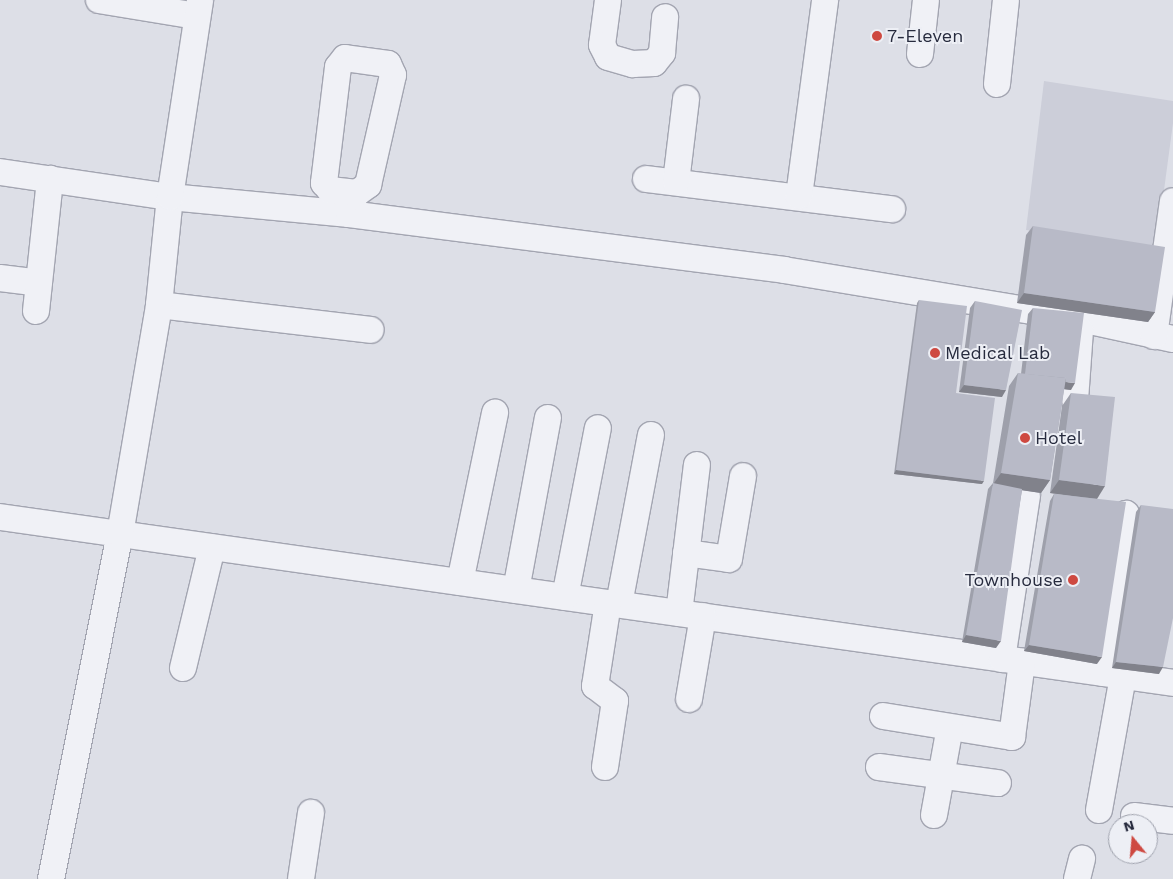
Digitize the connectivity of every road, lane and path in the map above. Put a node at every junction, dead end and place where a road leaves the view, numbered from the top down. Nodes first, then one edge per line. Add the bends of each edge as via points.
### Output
1 (99, 0) edge
2 (608, 0) edge
3 (825, 0) edge
4 (926, 0) edge
5 (1006, 0) edge
6 (198, 8) edge
7 (665, 17) dead end
8 (920, 54) dead end
9 (997, 84) dead end
10 (686, 99) dead end
11 (0, 172) edge
12 (50, 179) junction
13 (646, 179) dead end
14 (676, 182) junction
15 (799, 196) junction
16 (170, 197) junction
17 (1173, 201) edge
18 (353, 203) junction
19 (892, 209) dead end
20 (0, 278) edge
21 (39, 284) junction
22 (158, 305) junction
23 (36, 311) dead end
24 (1081, 319) junction
25 (371, 330) dead end
26 (1163, 338) edge
27 (1075, 400) edge
28 (496, 413) dead end
29 (548, 418) dead end
30 (598, 428) dead end
31 (651, 436) dead end
32 (697, 465) dead end
33 (743, 476) dead end
34 (1027, 496) edge
35 (1126, 514) edge
36 (0, 517) edge
37 (120, 534) junction
38 (212, 547) junction
39 (686, 553) junction
40 (460, 582) junction
41 (516, 590) junction
42 (565, 597) junction
43 (613, 604) junction
44 (691, 615) junction
45 (1012, 660) junction
46 (183, 668) dead end
47 (1113, 675) junction
48 (1173, 683) edge
49 (689, 699) dead end
50 (884, 716) dead end
51 (950, 727) junction
52 (605, 767) dead end
53 (879, 767) dead end
54 (941, 776) junction
55 (998, 783) dead end
56 (1099, 810) dead end
57 (311, 813) dead end
58 (934, 815) dead end
59 (1158, 820) edge
60 (1173, 822) edge
61 (52, 879) edge
62 (301, 879) edge

1 - 6 street
2 - 7 street via 602,45 608,57 633,64 654,64 662,53
3 - 15 street
4 - 8 street
5 - 9 street
6 - 16 street
10 - 14 street
11 - 12 street
12 - 16 street
12 - 21 street
13 - 14 street
14 - 15 street
15 - 19 street
16 - 18 street
16 - 22 street
17 - 26 street
18 - 18 street via 368,185 393,75 388,64 345,58 338,68 324,183
18 - 24 street
20 - 21 street
21 - 23 street
22 - 25 street
22 - 37 street
24 - 26 street
24 - 27 street
28 - 40 street
29 - 41 street
30 - 42 street
31 - 43 street
32 - 39 street
33 - 39 street via 729,559
34 - 45 street
35 - 47 street
36 - 37 street
37 - 38 street
37 - 61 street
38 - 40 street
38 - 46 street
39 - 44 street
40 - 41 street
41 - 42 street
42 - 43 street
43 - 44 street
43 - 52 street via 595,686 615,701
44 - 45 street
44 - 49 street
45 - 47 street
45 - 51 street via 1012,737
47 - 48 street
47 - 56 street
50 - 51 street
51 - 54 street
53 - 54 street
54 - 55 street
54 - 58 street
57 - 62 street
59 - 60 street

